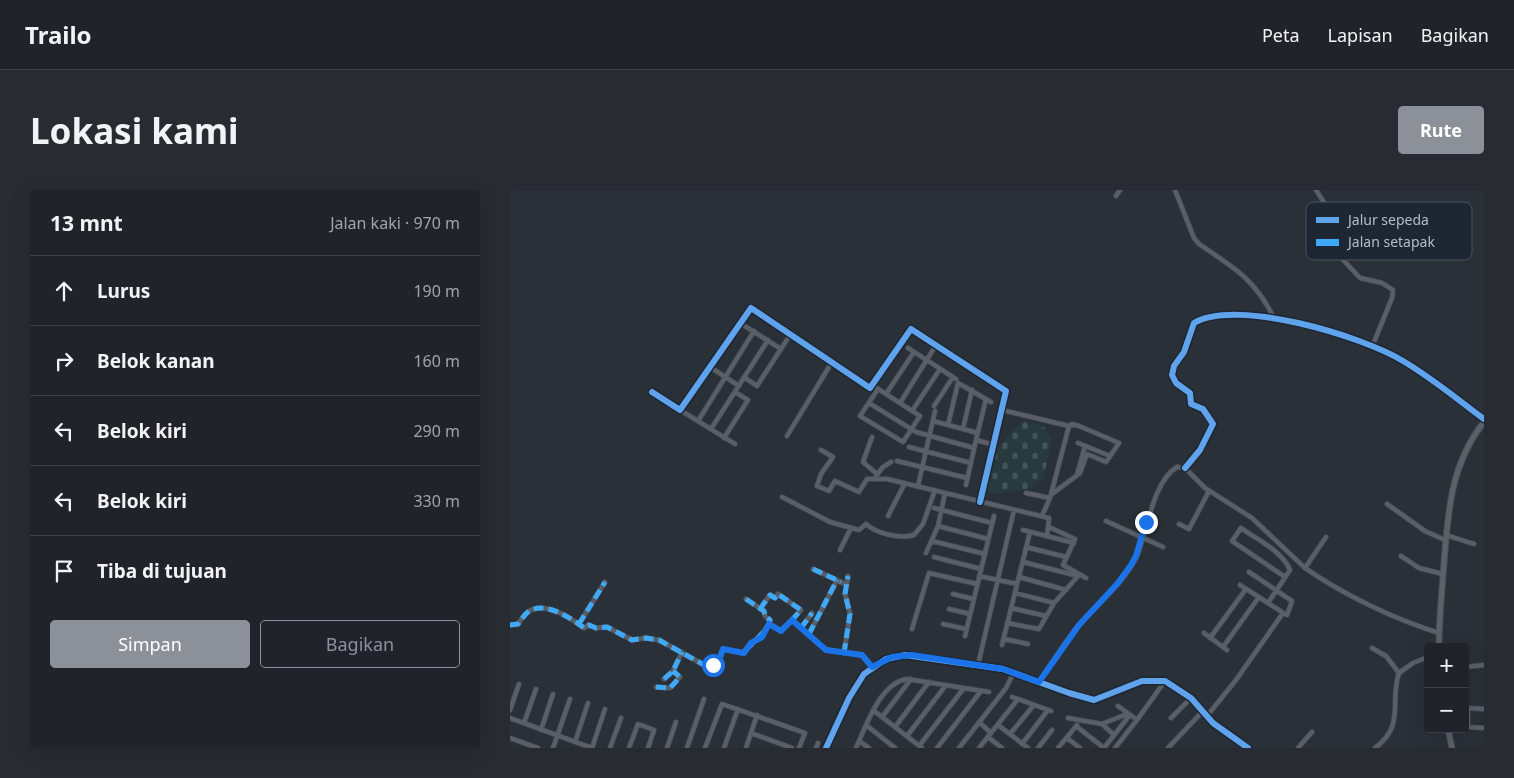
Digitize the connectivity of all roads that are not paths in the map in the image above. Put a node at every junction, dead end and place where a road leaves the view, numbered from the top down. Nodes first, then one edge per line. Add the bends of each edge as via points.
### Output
1 (1120, 190) edge
2 (1176, 190) edge
3 (1316, 190) edge
4 (1116, 196) dead end
5 (1324, 202) edge
6 (1343, 260) edge
7 (1274, 318) junction
8 (740, 323) junction
9 (754, 331) junction
10 (790, 334) junction
11 (768, 340) junction
12 (936, 345) junction
13 (1372, 347) junction
14 (908, 348) dead end
15 (781, 349) junction
16 (914, 352) junction
17 (927, 360) junction
18 (832, 362) junction
19 (710, 367) junction
20 (940, 368) junction
21 (726, 378) junction
22 (744, 378) junction
23 (872, 385) junction
24 (739, 386) junction
25 (878, 389) junction
26 (972, 390) junction
27 (652, 392) dead end
28 (735, 392) junction
29 (886, 394) junction
30 (986, 399) junction
31 (869, 402) junction
32 (991, 402) dead end
33 (900, 403) junction
34 (680, 410) junction
35 (1002, 410) junction
36 (912, 411) junction
37 (1484, 420) edge
38 (698, 421) junction
39 (933, 421) junction
40 (948, 425) junction
41 (1069, 426) junction
42 (710, 429) junction
43 (911, 429) junction
44 (963, 429) junction
45 (978, 433) junction
46 (787, 436) dead end
47 (929, 436) junction
48 (872, 437) dead end
49 (724, 438) junction
50 (976, 440) junction
51 (1078, 443) dead end
52 (735, 444) dead end
53 (994, 444) junction
54 (1085, 446) junction
55 (909, 447) dead end
56 (974, 448) junction
57 (821, 450) dead end
58 (926, 451) junction
59 (1110, 456) junction
60 (897, 461) dead end
61 (891, 462) dead end
62 (971, 463) junction
63 (922, 467) junction
64 (1185, 468) junction
65 (1077, 475) junction
66 (876, 476) junction
67 (967, 478) junction
68 (905, 483) junction
69 (966, 485) dead end
70 (918, 486) junction
71 (935, 490) junction
72 (1209, 491) junction
73 (945, 493) junction
74 (1026, 493) dead end
75 (1051, 496) junction
76 (782, 497) dead end
77 (980, 502) junction
78 (1387, 504) dead end
79 (934, 508) dead end
80 (1014, 510) junction
81 (942, 511) junction
82 (888, 516) dead end
83 (994, 516) dead end
84 (1042, 516) junction
85 (1106, 521) dead end
86 (992, 523) junction
87 (1179, 524) dead end
88 (938, 526) junction
89 (1049, 527) junction
90 (851, 528) junction
91 (1023, 530) dead end
92 (1030, 532) junction
93 (1046, 536) junction
94 (1142, 536) junction
95 (1326, 537) dead end
96 (988, 538) junction
97 (1446, 538) junction
98 (932, 541) junction
99 (1074, 542) junction
100 (1474, 544) dead end
101 (1164, 547) dead end
102 (1026, 548) junction
103 (840, 550) dead end
104 (926, 553) dead end
105 (985, 554) junction
106 (1401, 556) dead end
107 (1066, 557) junction
108 (934, 558) dead end
109 (1023, 562) junction
110 (1305, 568) junction
111 (813, 569) dead end
112 (981, 569) junction
113 (1249, 572) dead end
114 (1443, 574) junction
115 (1079, 575) junction
116 (848, 576) dead end
117 (979, 576) junction
118 (1019, 577) junction
119 (1285, 577) junction
120 (1086, 578) dead end
121 (837, 580) junction
122 (998, 580) junction
123 (604, 582) dead end
124 (977, 584) junction
125 (1017, 584) junction
126 (846, 585) junction
127 (1240, 585) dead end
128 (1246, 589) junction
129 (1066, 590) junction
130 (1276, 590) junction
131 (1015, 593) junction
132 (953, 594) dead end
133 (1259, 597) junction
134 (746, 599) dead end
135 (973, 599) junction
136 (1054, 603) junction
137 (1268, 603) junction
138 (760, 608) junction
139 (949, 608) dead end
140 (1011, 608) junction
141 (812, 613) dead end
142 (970, 614) junction
143 (1286, 615) junction
144 (1046, 616) junction
145 (792, 620) junction
146 (1007, 623) junction
147 (578, 624) junction
148 (769, 624) junction
149 (943, 624) dead end
150 (510, 625) edge
151 (801, 628) junction
152 (912, 629) dead end
153 (966, 629) junction
154 (1204, 633) dead end
155 (1439, 633) junction
156 (809, 634) junction
157 (965, 636) dead end
158 (1004, 638) junction
159 (1210, 638) junction
160 (1439, 643) edge
161 (1028, 644) dead end
162 (1002, 645) dead end
163 (1372, 648) dead end
164 (682, 652) junction
165 (844, 654) junction
166 (1424, 659) edge
167 (978, 665) junction
168 (1484, 665) edge
169 (872, 667) junction
170 (1469, 667) edge
171 (673, 671) junction
172 (1400, 673) junction
173 (1013, 674) junction
174 (664, 679) dead end
175 (911, 679) junction
176 (929, 682) junction
177 (1039, 682) junction
178 (1165, 682) junction
179 (519, 684) dead end
180 (946, 685) junction
181 (656, 687) dead end
182 (964, 688) junction
183 (536, 689) dead end
184 (981, 691) junction
185 (989, 692) dead end
186 (553, 694) dead end
187 (1012, 697) dead end
188 (570, 698) dead end
189 (704, 699) dead end
190 (1018, 699) junction
191 (1189, 700) junction
192 (588, 703) dead end
193 (1034, 705) junction
194 (1118, 706) dead end
195 (1469, 708) edge
196 (605, 709) dead end
197 (738, 709) junction
198 (1484, 709) edge
199 (510, 710) edge
200 (873, 710) junction
201 (1201, 713) junction
202 (1128, 715) junction
203 (757, 716) junction
204 (1207, 716) junction
205 (882, 717) junction
206 (510, 718) edge
207 (621, 718) dead end
208 (1068, 718) dead end
209 (1171, 718) dead end
210 (1137, 720) junction
211 (676, 722) dead end
212 (979, 722) junction
213 (1080, 722) junction
214 (524, 723) junction
215 (1102, 724) junction
216 (866, 725) junction
217 (998, 725) junction
218 (1076, 726) junction
219 (1469, 726) edge
220 (895, 727) junction
221 (1484, 728) edge
222 (541, 730) junction
223 (1052, 730) dead end
224 (1312, 732) dead end
225 (751, 733) junction
226 (991, 733) junction
227 (1449, 733) edge
228 (1010, 734) junction
229 (1114, 735) junction
230 (558, 736) junction
231 (907, 736) junction
232 (988, 737) junction
233 (510, 738) edge
234 (1067, 738) junction
235 (859, 741) junction
236 (575, 742) junction
237 (1022, 744) junction
238 (921, 747) edge
239 (977, 747) edge
240 (538, 748) edge
241 (554, 748) edge
242 (592, 748) edge
243 (610, 748) edge
244 (629, 748) edge
245 (648, 748) edge
246 (667, 748) edge
247 (687, 748) edge
248 (705, 748) edge
249 (724, 748) edge
250 (746, 748) edge
251 (792, 748) edge
252 (800, 748) edge
253 (826, 748) edge
254 (856, 748) edge
255 (868, 748) edge
256 (895, 748) edge
257 (937, 748) edge
258 (959, 748) edge
259 (1002, 748) edge
260 (1028, 748) edge
261 (1038, 748) edge
262 (1058, 748) edge
263 (1080, 748) edge
264 (1104, 748) edge
265 (1115, 748) edge
266 (1168, 748) edge
267 (1248, 748) edge
268 (1298, 748) edge
269 (1375, 748) edge
270 (1452, 748) edge

1 - 4 street
2 - 7 street via 1194,238 1244,275
3 - 5 street
6 - 13 street via 1360,278 1382,283 1393,290
7 - 13 street
7 - 64 street via 1255,314 1218,315 1194,323 1184,352 1174,366 1173,379 1190,392 1190,404 1203,409 1213,424 1200,450
8 - 9 street
8 - 10 street via 751,308
8 - 19 street
9 - 11 street
9 - 21 street
10 - 15 street
10 - 18 street
11 - 15 street
11 - 22 street
12 - 17 street
12 - 23 street via 911,329
12 - 35 street via 1005,390
13 - 37 street via 1402,360
14 - 16 street
15 - 22 street via 757,386
16 - 17 street
16 - 29 street
17 - 20 street
17 - 33 street
18 - 23 street via 870,388
18 - 46 street
19 - 21 street
19 - 34 street
20 - 36 street
20 - 39 street via 954,378 935,409
21 - 24 street
21 - 38 street
22 - 24 street
23 - 25 street
24 - 28 street
25 - 29 street
25 - 31 street
26 - 30 street
26 - 40 street via 957,383
26 - 44 street
27 - 34 street
28 - 42 street
28 - 49 street via 748,400
29 - 33 street
30 - 32 street
30 - 45 street
31 - 43 street
31 - 43 street via 860,416 903,442
33 - 36 street
34 - 38 street
35 - 41 street
35 - 53 street
36 - 43 street via 920,416
37 - 97 main road via 1460,460 1451,492
38 - 42 street
39 - 40 street
39 - 47 street
40 - 44 street
41 - 59 street via 1079,426 1118,442
41 - 75 street
42 - 49 street
43 - 47 street
44 - 45 street
45 - 50 street
47 - 56 street
47 - 58 street
48 - 66 street via 863,462
49 - 52 street
50 - 53 street
50 - 56 street
51 - 54 street
53 - 77 street
54 - 59 street
54 - 65 street
55 - 58 street
56 - 62 street
57 - 66 street via 833,457 820,474 820,489 830,492 835,481 859,492 867,479
58 - 62 street
58 - 63 street
59 - 65 street via 1105,462 1087,454
60 - 63 street
61 - 66 street
62 - 67 street
63 - 67 street
63 - 70 street
64 - 72 street
64 - 94 street via 1177,467 1170,473 1152,506
65 - 75 street
66 - 68 street
67 - 69 street
68 - 70 street
68 - 82 street
70 - 71 street
71 - 73 street
71 - 90 street via 923,524 914,535 895,536 866,524 860,530
72 - 87 street via 1189,530
72 - 110 street via 1252,518
73 - 77 street
73 - 81 street
74 - 75 street
75 - 84 street
76 - 90 street via 813,514
77 - 80 street
78 - 97 street via 1425,532
79 - 81 street
80 - 84 street
80 - 122 street
81 - 86 street
81 - 88 street
83 - 86 street
84 - 89 street via 1050,519
85 - 94 street
86 - 96 street
88 - 96 street
88 - 98 street
89 - 93 street
89 - 99 street via 1075,539
90 - 103 street
91 - 92 street
92 - 93 street
92 - 102 street
93 - 99 street
94 - 101 street
94 - 177 street via 1131,565 1079,625
95 - 110 street
96 - 105 street
97 - 100 street
97 - 114 main road
98 - 104 street
98 - 105 street
99 - 107 street
102 - 107 street
102 - 109 street
105 - 112 street
106 - 114 street via 1419,568
107 - 115 street via 1064,566
108 - 112 street
109 - 115 street
109 - 118 street
110 - 155 street via 1387,613
111 - 121 street
112 - 117 street
113 - 130 street
114 - 155 main road
115 - 120 street
115 - 129 street
116 - 126 street
117 - 122 street
117 - 124 street
118 - 125 street
118 - 129 street
119 - 119 street via 1290,570 1286,561 1241,528 1232,541
119 - 130 street
121 - 126 street
121 - 156 street
122 - 125 street
122 - 167 street
123 - 147 street
124 - 135 street
124 - 152 street via 928,573
125 - 131 street
126 - 165 street via 845,597 850,614
127 - 128 street
128 - 133 street
128 - 159 street
129 - 136 street
130 - 137 street
130 - 143 street via 1292,601
131 - 136 street
131 - 140 street
132 - 135 street
133 - 137 street
133 - 159 street via 1225,648
134 - 138 street
135 - 142 street
136 - 144 street
137 - 143 street
138 - 145 street via 770,595 775,598 778,594 801,610
138 - 148 street
139 - 142 street
140 - 144 street
140 - 146 street
141 - 151 street
142 - 153 street
143 - 204 street
144 - 146 street via 1038,630
145 - 148 street via 781,631
145 - 151 street
146 - 158 street
147 - 150 street via 558,613 538,609 527,612 516,626
147 - 164 street via 584,628 588,625 607,627 635,640 659,640
148 - 164 street via 762,637 751,643 744,653 723,649 715,664 704,665
149 - 153 street
151 - 156 street
153 - 157 street
154 - 159 street
155 - 160 main road
156 - 165 street via 826,650
158 - 161 street
158 - 162 street
163 - 172 street via 1386,656
164 - 171 street
165 - 169 street via 862,655
166 - 172 street
167 - 169 street via 905,655 892,657
167 - 173 street
168 - 170 street
169 - 253 street via 862,676 849,698
171 - 174 street
171 - 181 street via 680,678 670,688
172 - 269 street via 1394,725 1385,740
173 - 177 street
173 - 212 street
175 - 176 street
175 - 200 street via 893,685
175 - 205 street
176 - 180 street
176 - 220 street
177 - 178 street via 1094,700 1142,681
178 - 191 street
178 - 210 street
179 - 199 street
180 - 182 street
180 - 231 street
182 - 184 street
182 - 238 street
183 - 214 street
184 - 185 street
184 - 257 street
186 - 222 street
187 - 190 street
188 - 230 street
189 - 247 street
190 - 193 street
190 - 217 street
191 - 201 street
191 - 209 street
192 - 236 street
193 - 228 street
193 - 237 street via 1050,710
194 - 202 street
195 - 198 street
196 - 242 street
197 - 203 street
197 - 248 street via 721,704
197 - 249 street
200 - 205 street
200 - 216 street
201 - 204 street
201 - 266 street
202 - 210 street
202 - 215 street
202 - 229 street
203 - 225 street
203 - 252 street via 804,733
204 - 267 street
205 - 220 street
206 - 214 street
207 - 243 street
208 - 213 street
210 - 265 street
211 - 246 street
212 - 226 street
212 - 258 street
213 - 215 street
213 - 218 street
214 - 222 street
215 - 229 street
216 - 235 street
216 - 256 street
217 - 226 street
217 - 228 street
218 - 234 street
218 - 264 street
219 - 221 street
220 - 231 street
222 - 230 street
223 - 261 street
224 - 268 street
225 - 250 street
225 - 251 street
226 - 232 street
227 - 270 main road
228 - 237 street
229 - 264 street
230 - 236 street
230 - 241 street
231 - 238 street
232 - 239 street
232 - 259 street
233 - 240 street
234 - 262 street
234 - 263 street
235 - 254 street
235 - 255 street
236 - 242 street
237 - 260 street
244 - 245 street via 638,724 654,730

